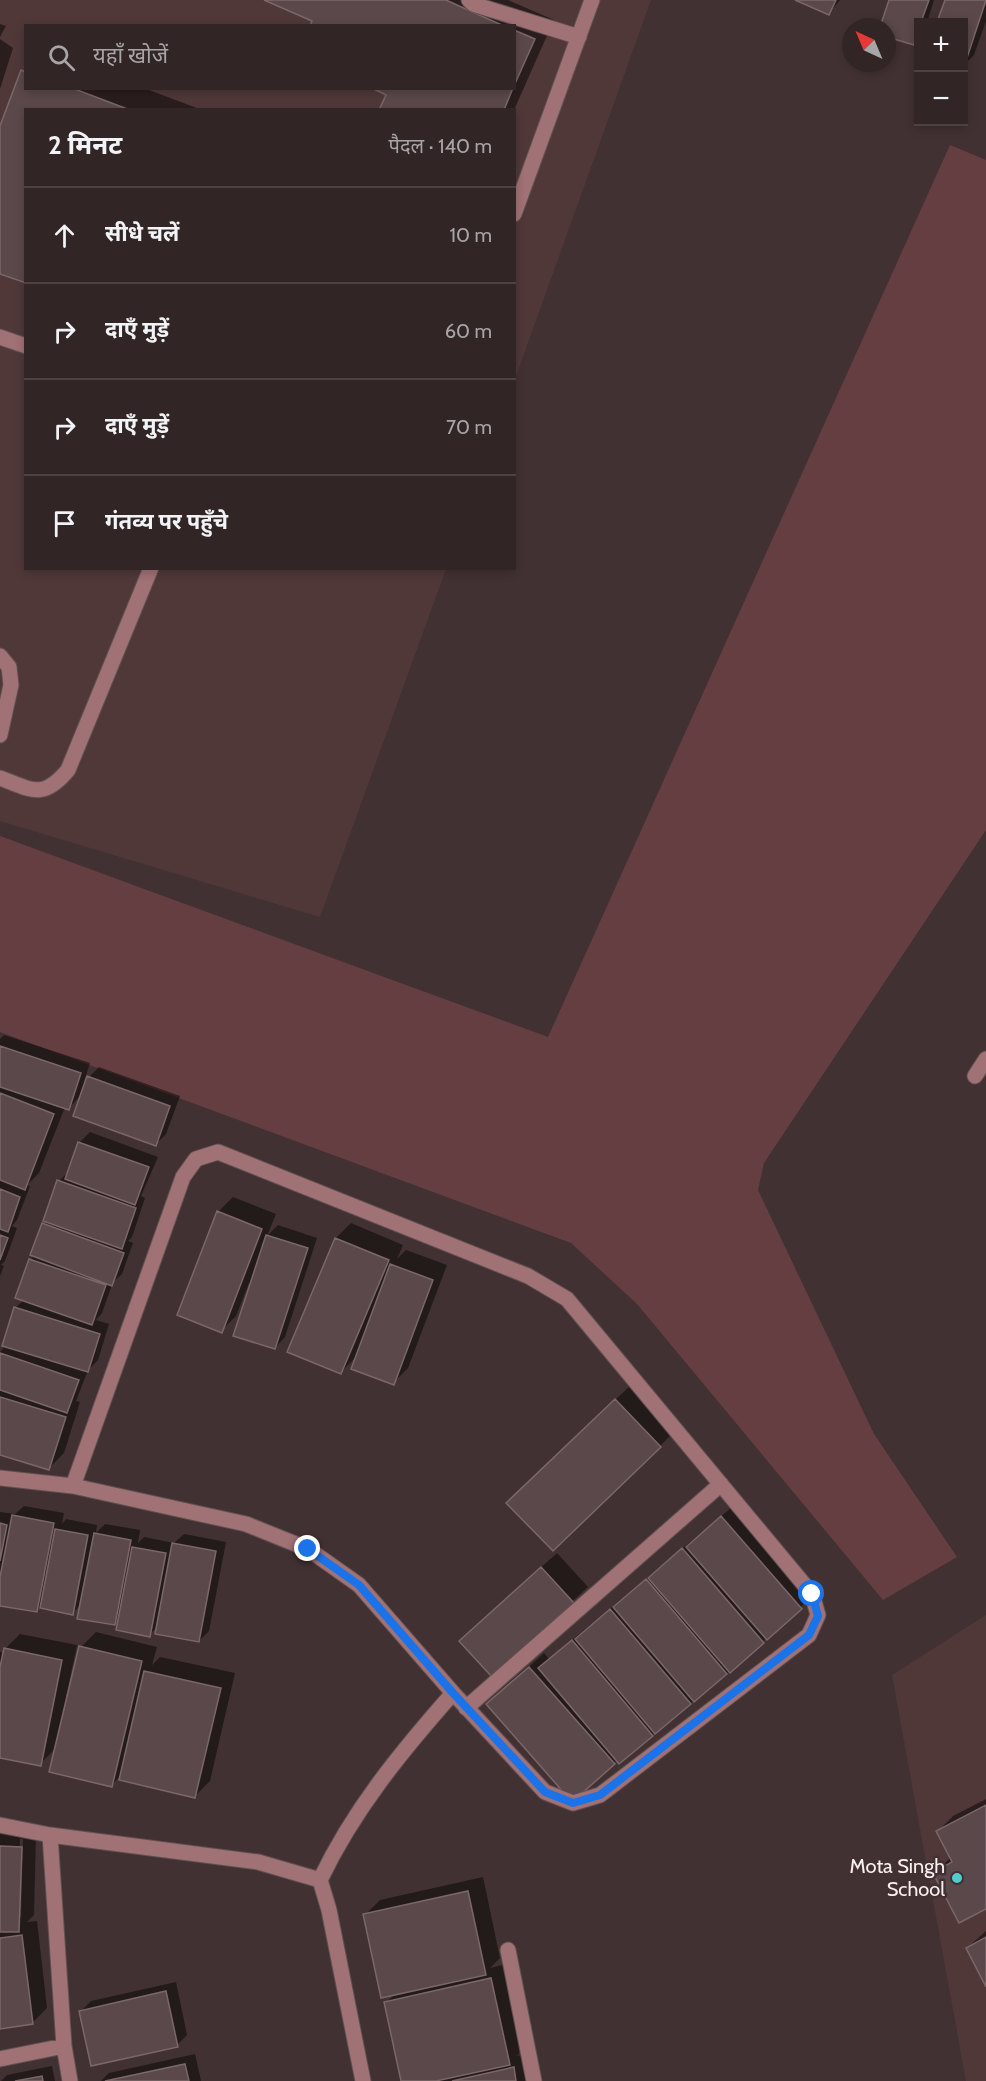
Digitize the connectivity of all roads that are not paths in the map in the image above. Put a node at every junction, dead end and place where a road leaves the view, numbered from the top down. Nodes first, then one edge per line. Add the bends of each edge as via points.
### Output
1 (469, 0) edge
2 (592, 0) edge
3 (579, 37) junction
4 (516, 209) edge
5 (0, 337) edge
6 (24, 345) edge
7 (150, 570) edge
8 (0, 656) edge
9 (0, 735) edge
10 (0, 778) edge
11 (986, 1059) edge
12 (975, 1076) dead end
13 (0, 1478) edge
14 (721, 1484) junction
15 (73, 1486) junction
16 (453, 1693) junction
17 (466, 1708) junction
18 (0, 1825) edge
19 (50, 1835) junction
20 (320, 1880) junction
21 (508, 1950) dead end
22 (64, 2046) junction
23 (0, 2059) edge
24 (70, 2081) edge
25 (363, 2081) edge
26 (534, 2081) edge

1 - 3 street
2 - 3 street
3 - 4 street
5 - 6 street
7 - 10 street via 68,770 54,787 34,791
8 - 9 street via 9,667 11,684
11 - 12 street
13 - 15 street
14 - 15 street via 567,1299 528,1276 218,1152 196,1159 183,1177
14 - 17 street
14 - 17 street via 812,1594 818,1616 809,1635 600,1795 573,1803 545,1792
15 - 16 street via 246,1524 308,1549 359,1585
16 - 17 street
16 - 20 street via 375,1786 341,1838
18 - 19 street
19 - 20 street via 258,1862
19 - 22 street
20 - 25 street
21 - 26 street
22 - 23 street
22 - 24 street

